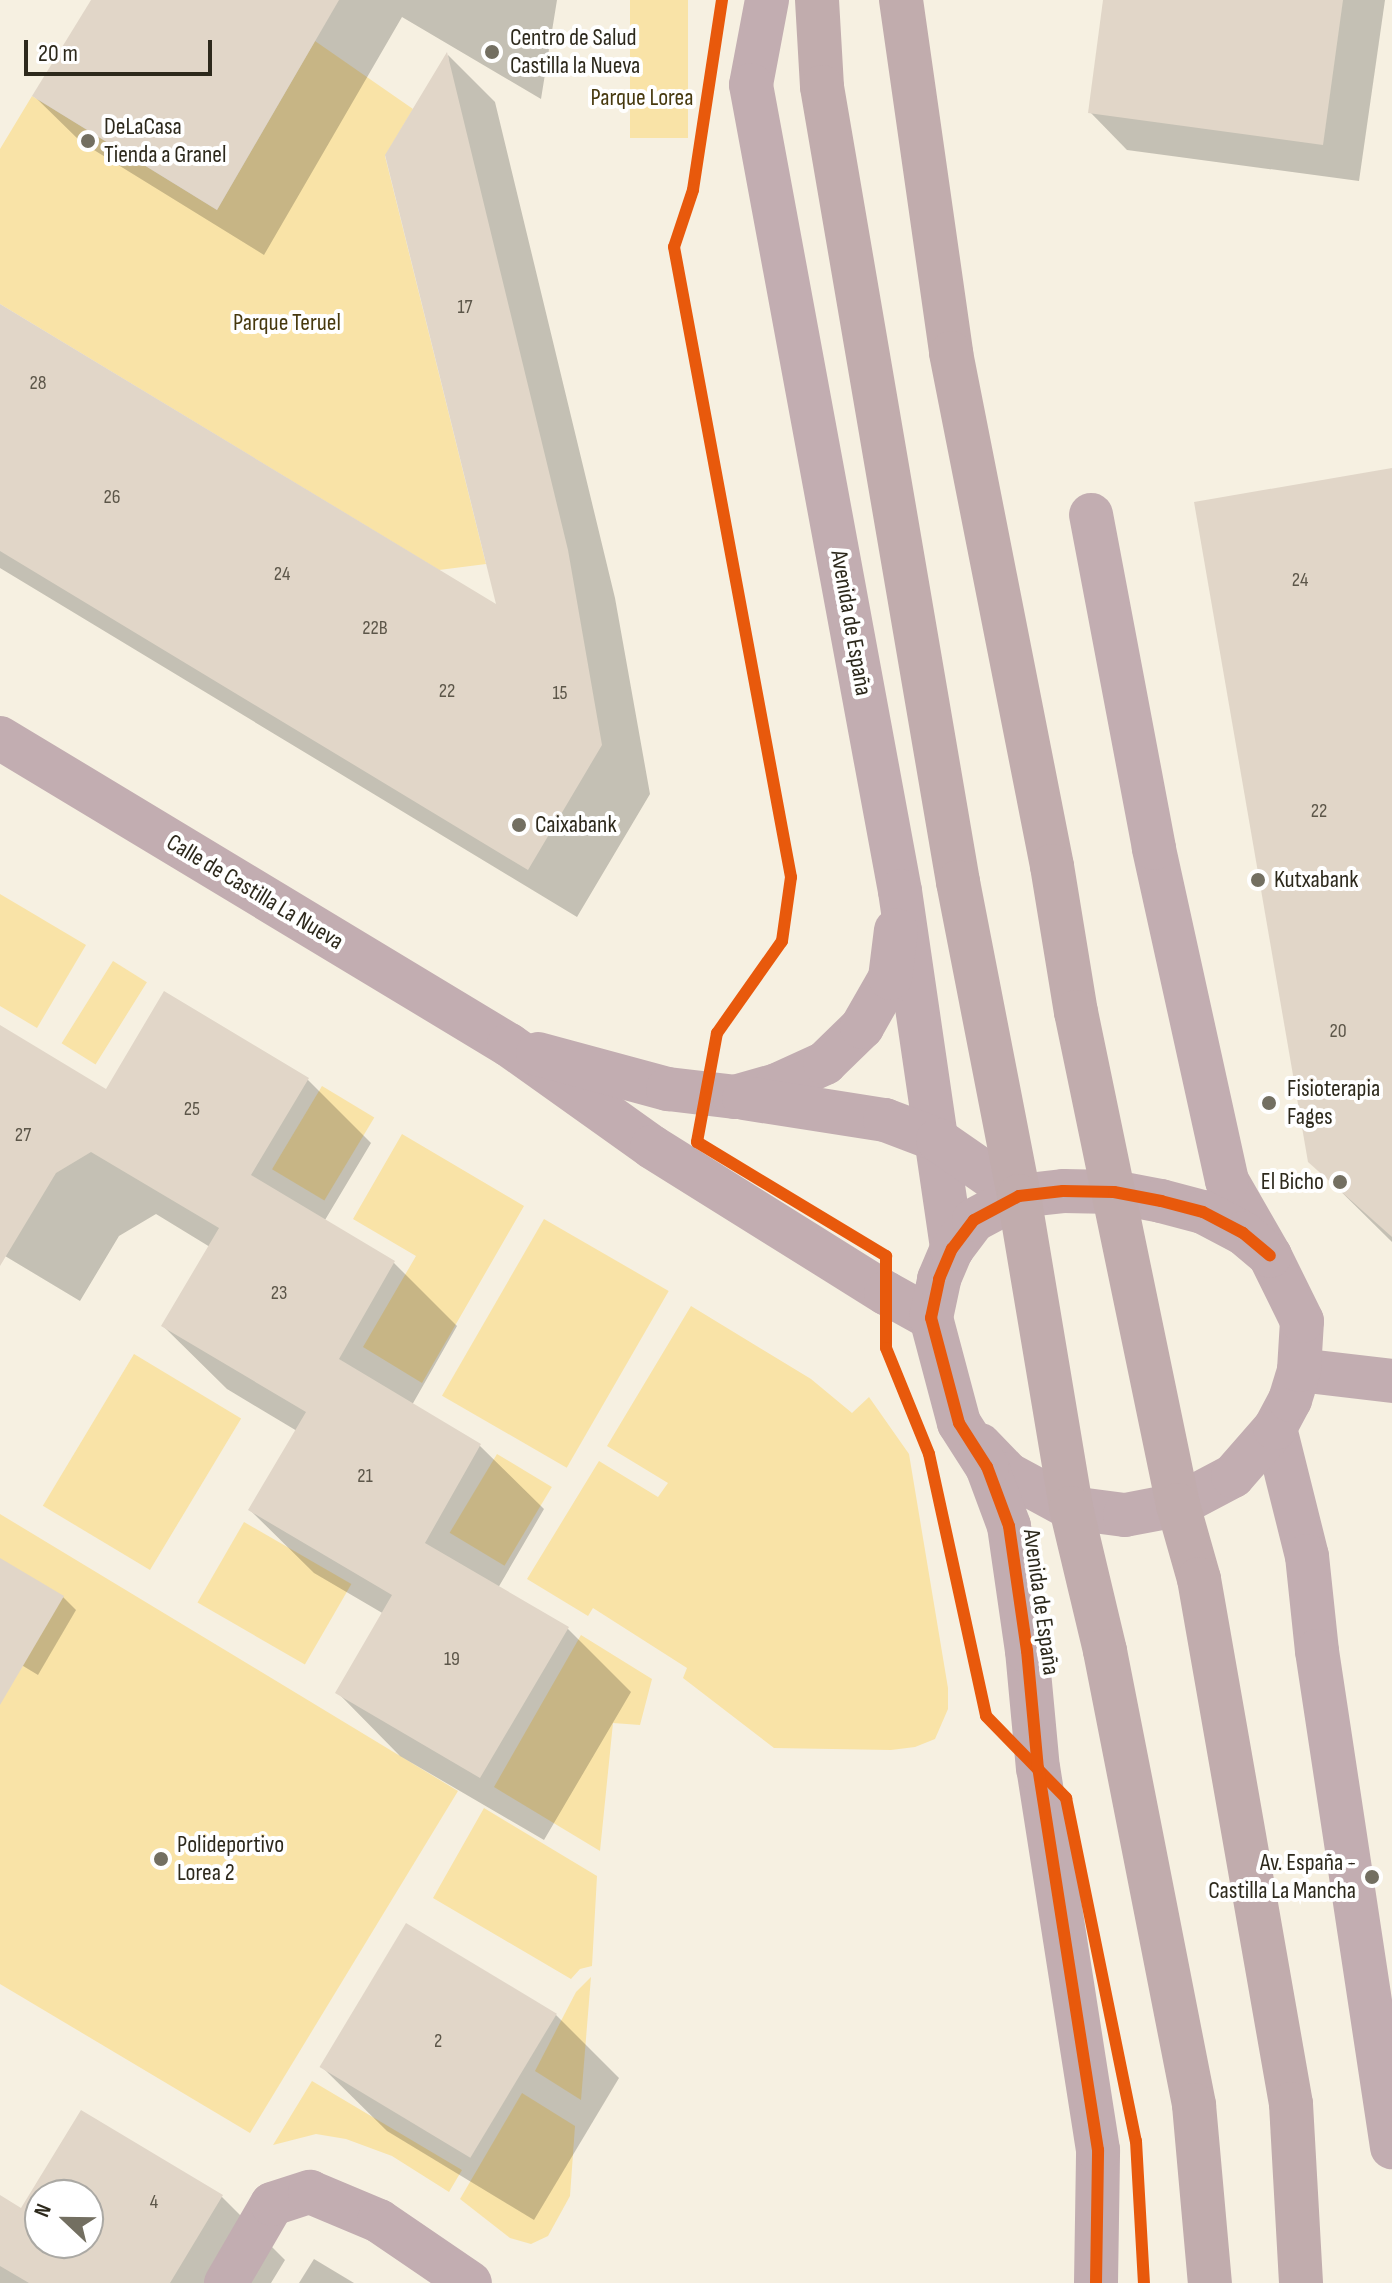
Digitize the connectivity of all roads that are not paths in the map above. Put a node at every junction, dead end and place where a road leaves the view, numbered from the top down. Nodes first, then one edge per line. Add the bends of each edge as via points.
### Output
1 (767, 0) edge
2 (817, 0) edge
3 (901, 0) edge
4 (1091, 515) dead end
5 (0, 738) edge
6 (900, 891) junction
7 (509, 1045) junction
8 (735, 1097) junction
9 (938, 1140) junction
10 (1114, 1192) junction
11 (1019, 1196) junction
12 (952, 1249) junction
13 (1270, 1256) junction
14 (931, 1318) junction
15 (1299, 1370) junction
16 (1392, 1381) edge
17 (959, 1423) junction
18 (1275, 1428) junction
19 (1178, 1505) junction
20 (1071, 1508) junction
21 (1392, 2147) edge
22 (226, 2283) edge
23 (470, 2283) edge
24 (1096, 2283) edge
25 (1210, 2283) edge
26 (1301, 2283) edge

1 - 6 street, Avenida de España via 751,85
2 - 11 main road, Avenida de España via 822,87 958,882
3 - 10 main road via 951,353
4 - 13 street via 1154,848 1227,1181
5 - 7 street, Calle de Castilla La Nueva
6 - 8 street, Calle de Castilla La Nueva via 890,978 862,1027 825,1063
6 - 9 street, Avenida de España
7 - 8 street, Calle de Castilla La Nueva via 668,1089
7 - 14 street, Calle de Castilla La Nueva via 652,1147
8 - 9 street, Calle de Castilla La Nueva via 885,1120
9 - 11 street, Calle de Castilla La Nueva
9 - 12 street, Avenida de España
10 - 11 street, Avenida de España
10 - 13 street, Avenida de España via 1203,1212 1243,1233
10 - 19 main road
11 - 12 street, Avenida de España via 974,1220
11 - 20 main road, Avenida de España
12 - 14 street, Avenida de España
13 - 15 street via 1302,1321
14 - 17 street, Avenida de España
15 - 16 street
15 - 18 street, Avenida de España
17 - 20 street, Avenida de España via 1008,1474
17 - 24 street, Avenida de España via 987,1467 1009,1526 1038,1769 1098,2150
18 - 19 street, Avenida de España via 1233,1476
18 - 21 street via 1307,1556
19 - 20 street, Avenida de España via 1125,1515
19 - 26 main road via 1199,1579 1291,2104
20 - 25 main road, Avenida de España via 1105,1651 1194,2105
22 - 23 street via 272,2204 310,2192 379,2221

